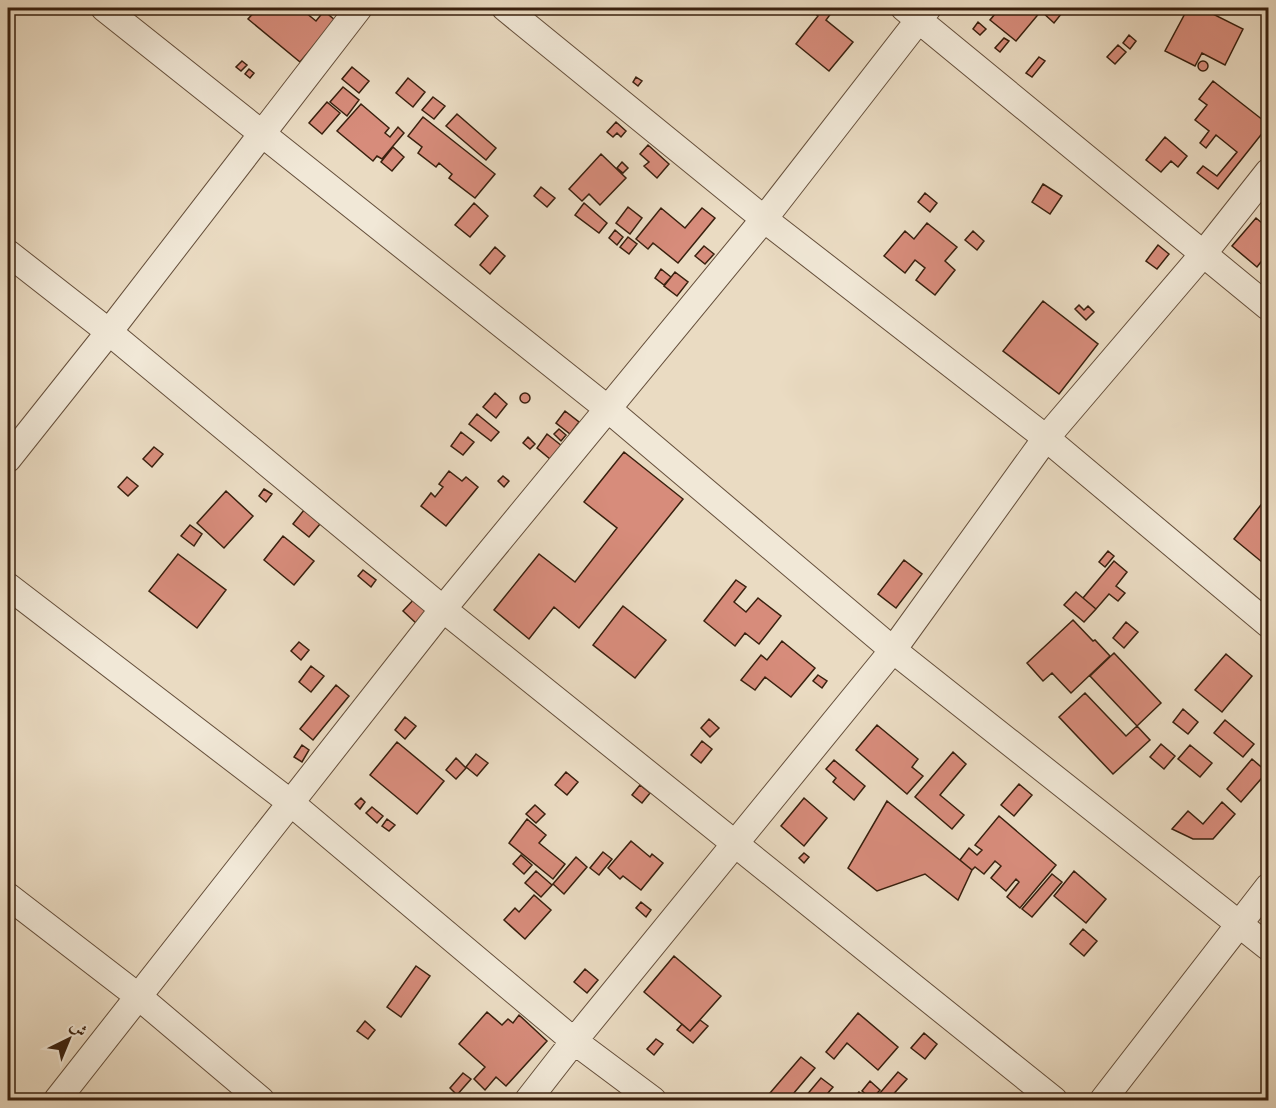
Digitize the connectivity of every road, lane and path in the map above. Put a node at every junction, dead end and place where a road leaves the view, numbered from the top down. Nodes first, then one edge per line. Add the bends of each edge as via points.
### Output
1 (104, 8) edge
2 (359, 8) edge
3 (505, 8) edge
4 (917, 11) edge
5 (263, 133) junction
6 (1269, 171) edge
7 (764, 219) junction
8 (8, 253) edge
9 (1204, 254) junction
10 (1269, 307) edge
11 (109, 332) junction
12 (608, 409) junction
13 (1046, 438) junction
14 (8, 459) edge
15 (8, 586) edge
16 (443, 609) junction
17 (1269, 624) edge
18 (893, 650) junction
19 (291, 803) junction
20 (735, 843) junction
21 (1269, 887) edge
22 (8, 896) edge
23 (1239, 924) junction
24 (1269, 947) edge
25 (139, 997) junction
26 (574, 1041) junction
27 (57, 1101) edge
28 (261, 1101) edge
29 (528, 1101) edge
30 (653, 1101) edge
31 (1054, 1101) edge
32 (1103, 1101) edge

1 - 5 street
2 - 5 street
3 - 7 street
4 - 7 street
4 - 9 street
5 - 11 street
5 - 12 street
6 - 9 street
7 - 12 street
7 - 13 street
8 - 11 street
9 - 10 street
9 - 13 street
11 - 14 street
11 - 16 street
12 - 16 street
12 - 18 street
13 - 17 street
13 - 18 street
15 - 19 street
16 - 19 street
16 - 20 street
18 - 20 street
18 - 23 street
19 - 25 street
19 - 26 street
20 - 26 street
20 - 31 street
21 - 23 street
22 - 25 street
23 - 24 street
23 - 32 street
25 - 27 street
25 - 28 street
26 - 29 street
26 - 30 street

